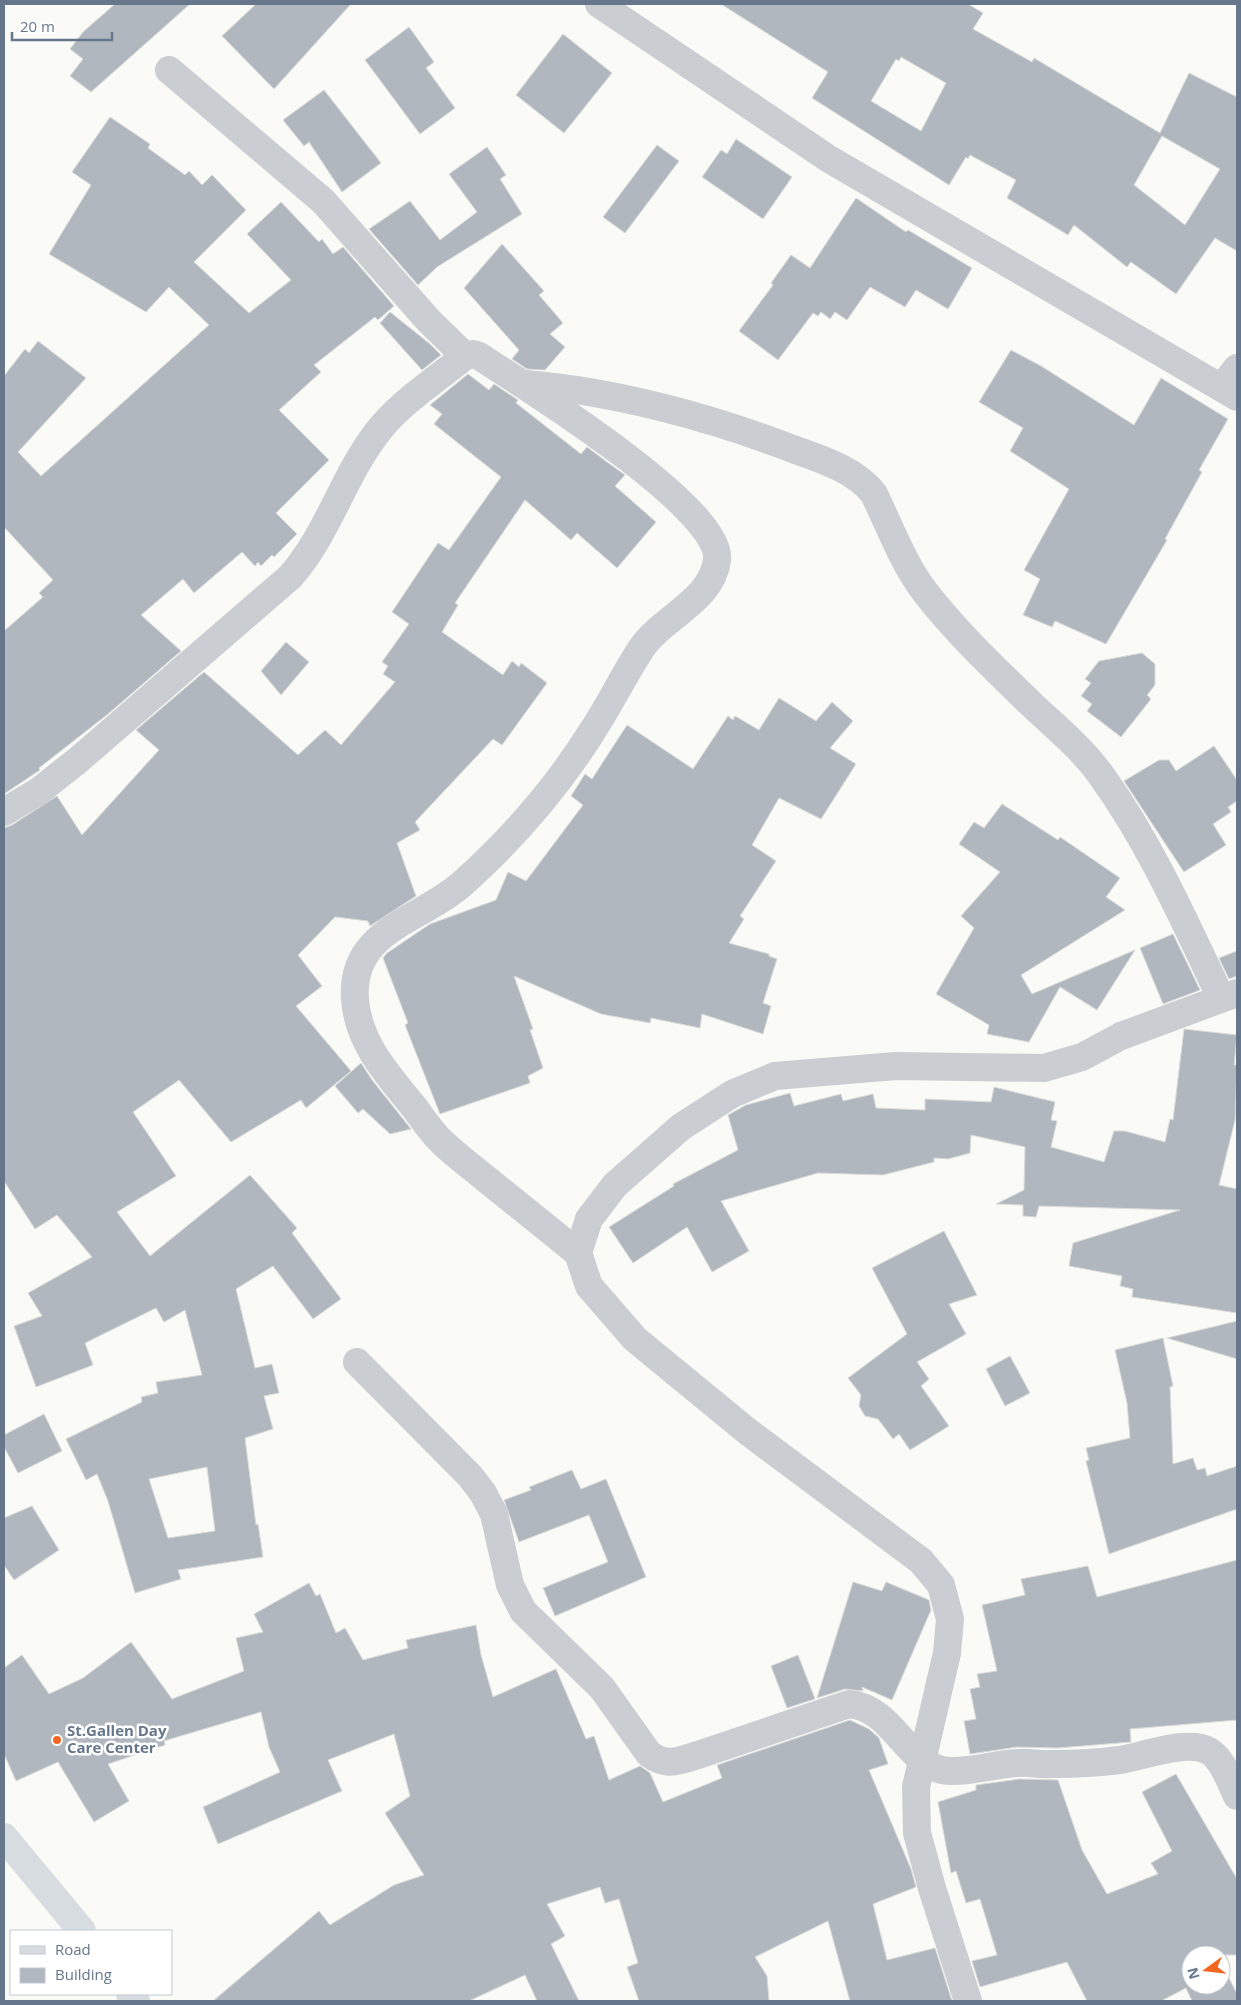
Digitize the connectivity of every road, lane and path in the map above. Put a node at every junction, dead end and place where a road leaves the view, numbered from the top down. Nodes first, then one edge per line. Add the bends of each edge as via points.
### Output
1 (600, 4) edge
2 (169, 70) dead end
3 (465, 356) junction
4 (523, 384) junction
5 (1232, 384) edge
6 (4, 812) edge
7 (1229, 996) edge
8 (578, 1253) junction
9 (357, 1362) dead end
10 (921, 1759) junction
11 (1237, 1796) edge
12 (4, 1837) edge
13 (81, 1930) edge
14 (968, 2001) edge

1 - 5 street via 828,159
2 - 3 street via 322,201 429,321
3 - 4 street via 479,356
3 - 6 street via 377,432 359,459 321,536 290,577 77,761 39,791
4 - 7 street via 584,391 704,418 828,462 867,485 913,575 926,593 966,640 1065,734 1101,774
4 - 8 street via 617,449 667,490 700,522 714,543 718,559 702,593 660,626 642,647 592,732 536,809 450,894 384,934 366,949 357,972 355,999 360,1024 376,1059 440,1140
7 - 8 street via 1121,1036 1082,1058 1044,1068 896,1066 775,1076 732,1094 681,1127 616,1185 589,1219
8 - 10 street via 589,1286 635,1339 746,1431 921,1561 941,1585 950,1619 947,1653
9 - 10 street via 483,1493 494,1514 517,1602 534,1623 602,1688 649,1754 665,1763 673,1762 849,1704 880,1715
10 - 11 street via 940,1770 954,1771 1019,1763 1120,1760 1182,1748 1200,1748 1217,1759
10 - 14 street via 916,1787 917,1833
12 - 13 street

